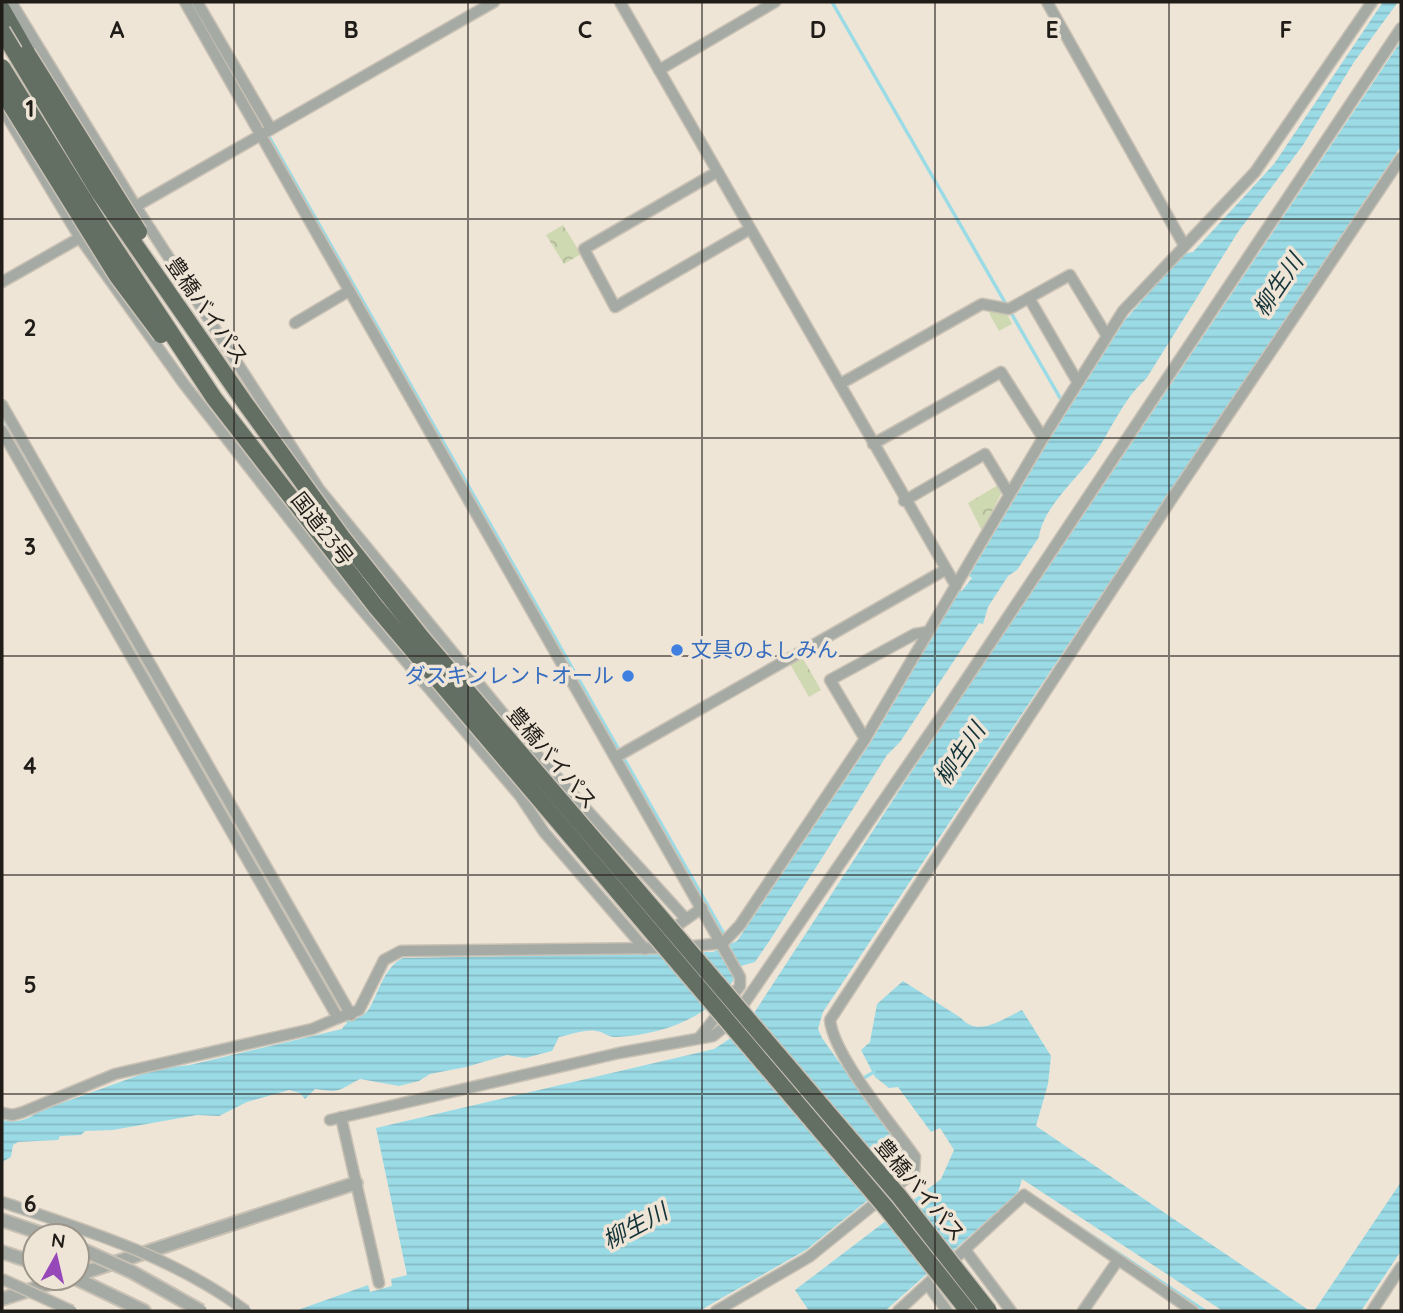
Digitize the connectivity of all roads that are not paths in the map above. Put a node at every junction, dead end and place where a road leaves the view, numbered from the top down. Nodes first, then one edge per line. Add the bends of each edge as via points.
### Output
1 (11, 2) edge
2 (186, 2) edge
3 (197, 2) edge
4 (494, 2) edge
5 (620, 2) edge
6 (775, 2) edge
7 (1047, 2) edge
8 (1371, 2) edge
9 (2, 9) edge
10 (1401, 28) edge
11 (2, 31) edge
12 (219, 40) junction
13 (209, 45) junction
14 (2, 67) edge
15 (659, 70) junction
16 (2, 91) edge
17 (253, 98) junction
18 (243, 104) junction
19 (2, 108) edge
20 (271, 128) junction
21 (260, 135) junction
22 (1401, 158) edge
23 (717, 172) junction
24 (136, 207) junction
25 (750, 229) junction
26 (80, 238) junction
27 (1184, 245) junction
28 (2, 282) edge
29 (349, 291) junction
30 (1029, 298) junction
31 (295, 323) dead end
32 (1107, 336) junction
33 (210, 352) junction
34 (1077, 381) junction
35 (840, 384) junction
36 (214, 398) junction
37 (2, 405) edge
38 (2, 431) edge
39 (1043, 438) junction
40 (873, 444) junction
41 (28, 452) junction
42 (17, 458) junction
43 (303, 464) junction
44 (269, 491) junction
45 (1009, 494) junction
46 (904, 500) junction
47 (78, 539) junction
48 (67, 545) junction
49 (945, 570) junction
50 (956, 586) junction
51 (128, 628) junction
52 (927, 632) junction
53 (119, 635) junction
54 (148, 662) junction
55 (138, 669) junction
56 (490, 699) junction
57 (461, 726) junction
58 (865, 739) junction
59 (616, 757) junction
60 (231, 806) junction
61 (220, 813) junction
62 (257, 851) junction
63 (247, 858) junction
64 (702, 908) junction
65 (295, 917) junction
66 (686, 919) junction
67 (284, 924) junction
68 (723, 943) junction
69 (645, 948) junction
70 (345, 1017) junction
71 (700, 1037) junction
72 (2, 1113) edge
73 (341, 1117) junction
74 (330, 1120) dead end
75 (356, 1183) junction
76 (2, 1202) edge
77 (2, 1220) edge
78 (21, 1226) edge
79 (966, 1251) junction
80 (2, 1252) edge
81 (91, 1253) edge
82 (21, 1258) edge
83 (1118, 1260) junction
84 (1401, 1267) edge
85 (91, 1271) edge
86 (2, 1279) edge
87 (379, 1283) dead end
88 (91, 1284) edge
89 (928, 1285) junction
90 (24, 1292) edge
91 (2, 1299) edge
92 (72, 1311) edge
93 (144, 1311) edge
94 (201, 1311) edge
95 (246, 1311) edge
96 (716, 1311) edge
97 (898, 1311) edge
98 (947, 1311) edge
99 (968, 1311) edge
100 (989, 1311) edge
101 (1011, 1311) edge
102 (1083, 1311) edge
103 (1193, 1311) edge
104 (1372, 1311) edge

1 - 24 street
2 - 13 street
3 - 12 street
4 - 20 street
5 - 15 street
6 - 15 street
7 - 27 street
8 - 27 street via 1255,172
9 - 33 highway, bridge
10 - 71 street via 785,948 732,1021 712,1036
11 - 33 highway, 豊橋バイパス, bridge via 98,191
12 - 13 street
12 - 17 street
13 - 18 street
14 - 36 highway, 豊橋バイパス, bridge
15 - 23 street
16 - 36 highway, bridge via 117,276
17 - 18 street
17 - 20 street
18 - 21 street
19 - 26 street, 国道23号
20 - 21 street
21 - 24 street
21 - 29 street
22 - 96 street via 830,1020 831,1033 856,1074 915,1157 914,1172 809,1257
23 - 25 street
23 - 25 street via 584,249 615,307
24 - 26 street
24 - 43 street
25 - 35 street
26 - 28 street
26 - 44 street, 国道23号 via 184,384
27 - 32 street via 1123,311
29 - 31 street
29 - 59 street
30 - 32 street via 1070,275
30 - 34 street
30 - 35 street via 1008,308 982,304
32 - 34 street
33 - 100 highway, 豊橋バイパス, bridge via 290,466 422,638 898,1196
34 - 39 street
35 - 40 street
36 - 99 highway, 豊橋バイパス, bridge via 430,674 887,1209
37 - 41 street
38 - 42 street
39 - 40 street via 1001,372
39 - 45 street
40 - 46 street
41 - 42 street
41 - 47 street
42 - 48 street
43 - 44 street
43 - 56 street
44 - 57 street, 国道23号 via 337,580
45 - 46 street via 985,454
45 - 50 street
46 - 49 street
47 - 48 street
47 - 51 street
48 - 53 street
49 - 50 street
49 - 59 street
50 - 52 street
51 - 53 street
51 - 54 street
52 - 58 street
52 - 58 street via 915,634 830,680
53 - 55 street
54 - 55 street
54 - 60 street
55 - 61 street
56 - 57 street
56 - 66 street
57 - 69 street, 国道23号 via 544,832
58 - 68 street
59 - 64 street
60 - 61 street
60 - 62 street
61 - 63 street
62 - 63 street
62 - 65 street
63 - 67 street
64 - 66 street
64 - 68 street
65 - 67 street
65 - 70 street
66 - 69 street
67 - 70 street
68 - 69 street
68 - 71 street via 740,986
69 - 70 street via 401,951 384,960 364,1003
70 - 72 street via 312,1029 116,1074 23,1112
71 - 73 street
73 - 74 street
73 - 75 street
75 - 85 street
75 - 87 street
76 - 95 street, bridge via 149,1256 192,1276
77 - 78 street
79 - 83 street via 1024,1195
79 - 89 street
79 - 101 street
80 - 82 street
81 - 94 street, bridge
83 - 102 street
83 - 103 street
84 - 104 street
86 - 92 street, bridge
88 - 93 street
89 - 97 street
89 - 98 street
90 - 91 street

